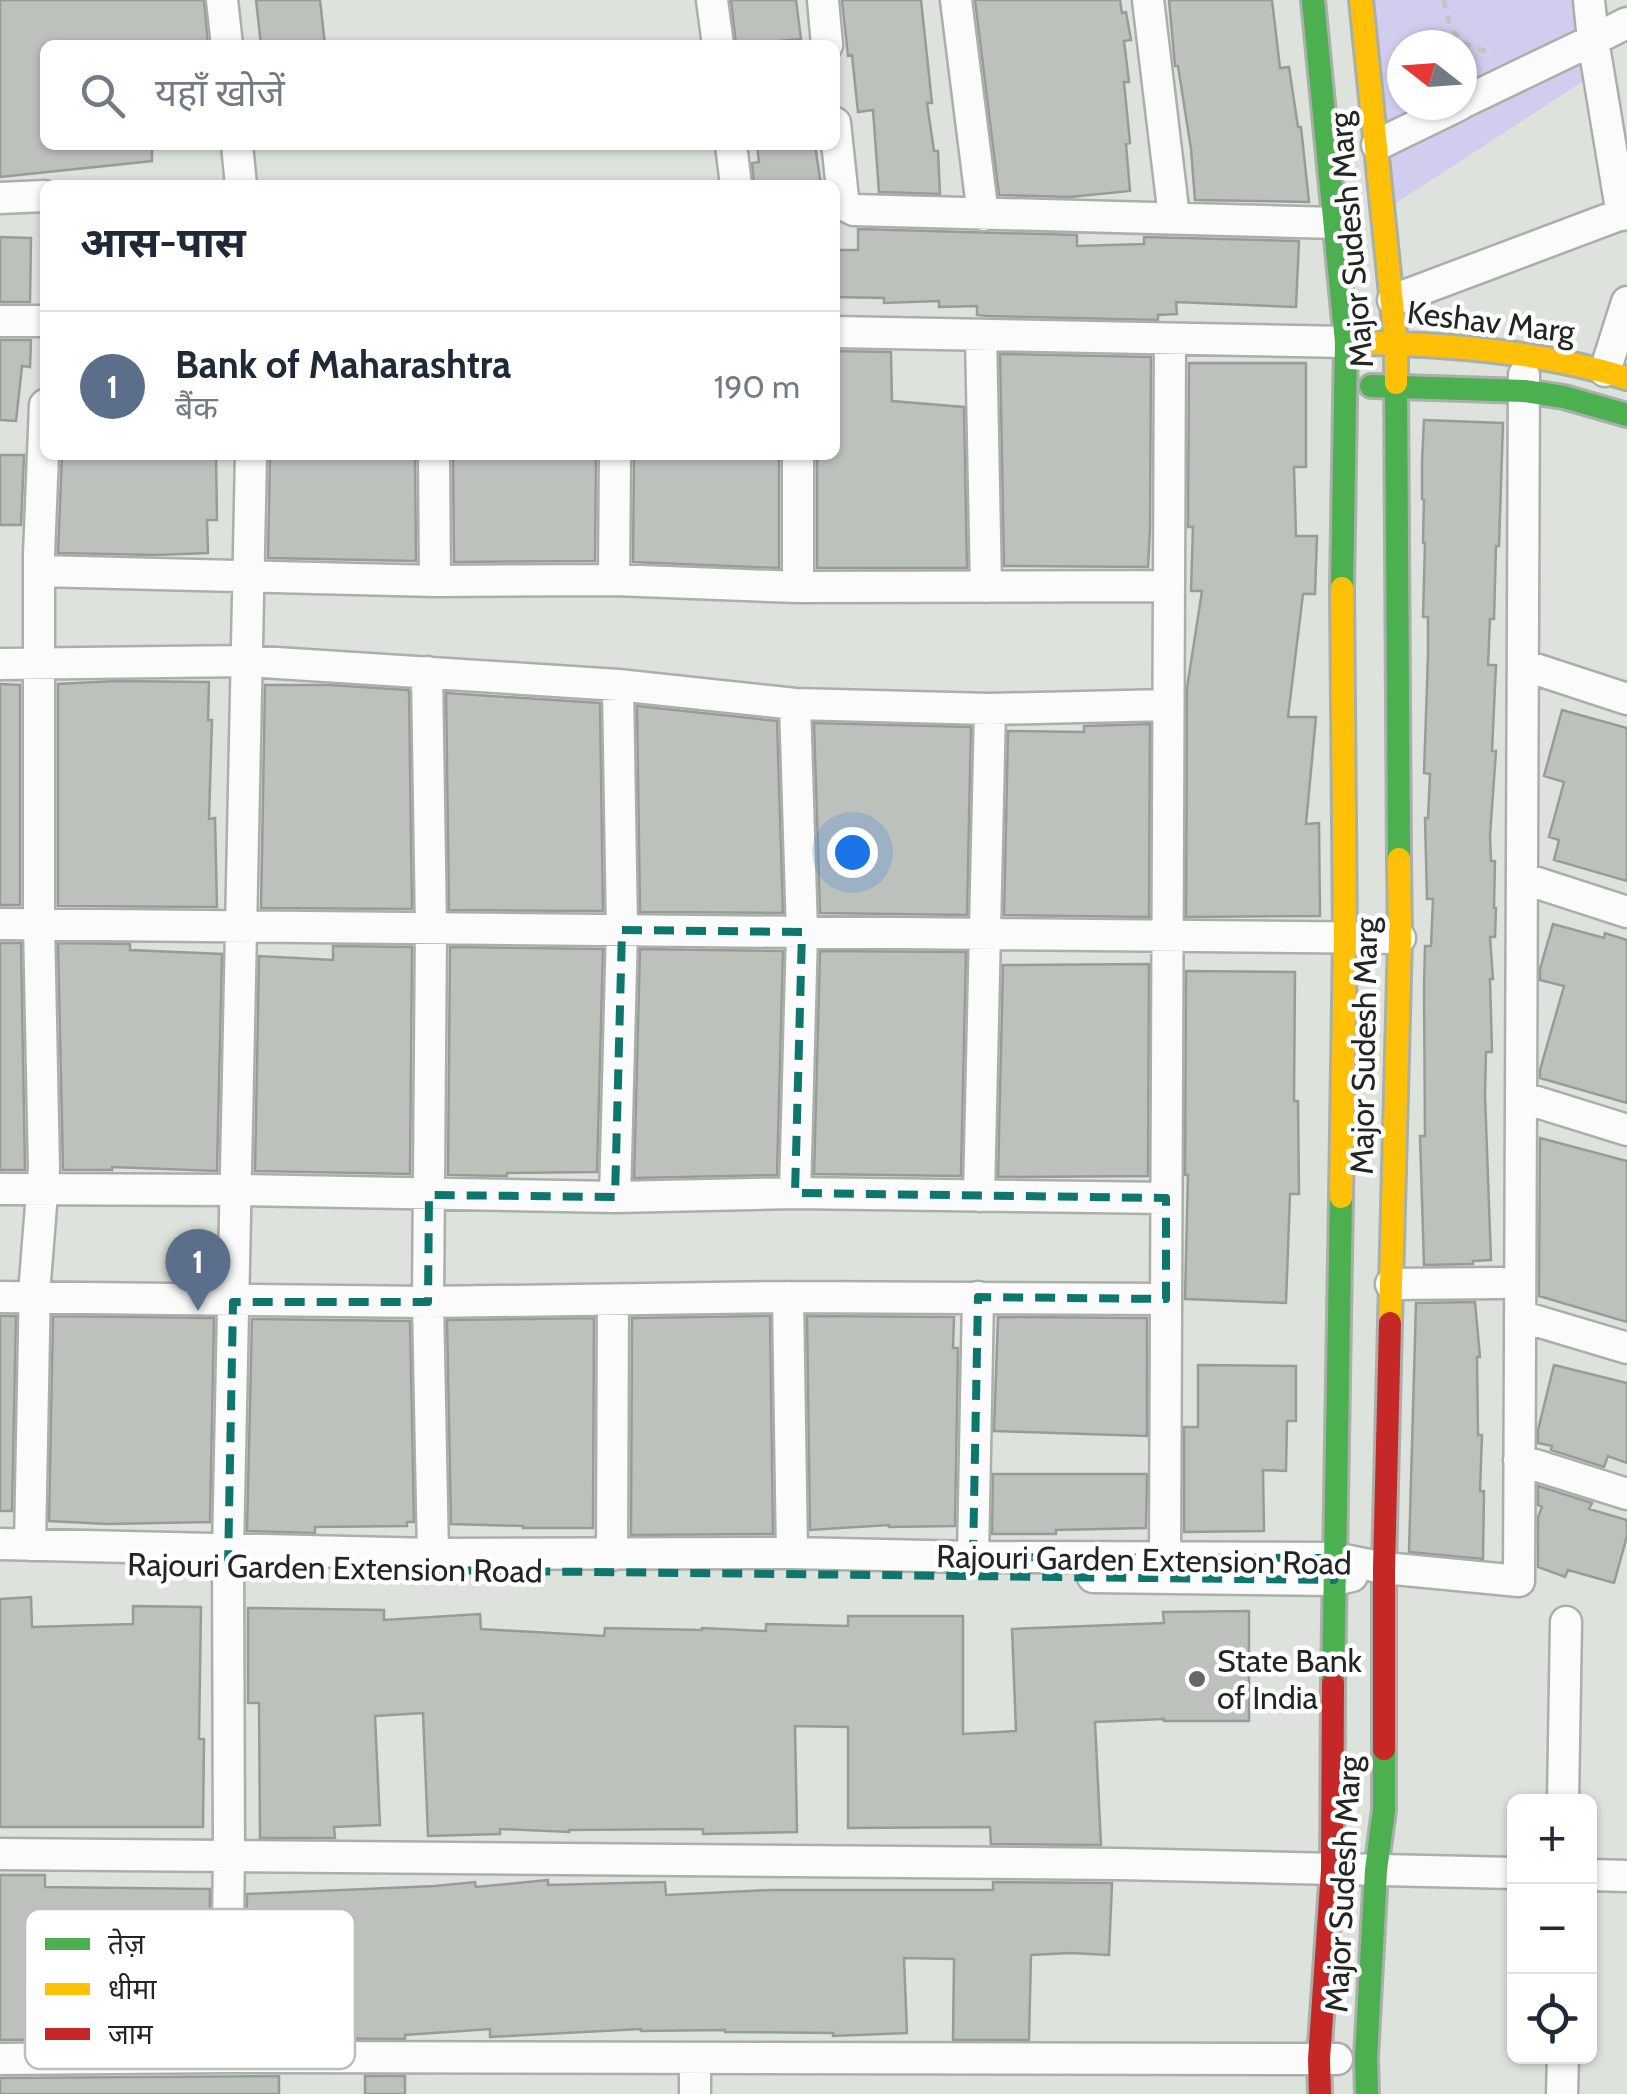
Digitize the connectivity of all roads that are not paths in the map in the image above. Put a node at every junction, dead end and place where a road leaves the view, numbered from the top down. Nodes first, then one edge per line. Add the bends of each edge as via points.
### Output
1 (222, 0) edge
2 (712, 0) edge
3 (823, 0) edge
4 (956, 0) edge
5 (1148, 0) edge
6 (1313, 0) edge
7 (1361, 0) edge
8 (1589, 0) edge
9 (1627, 24) edge
10 (226, 40) edge
11 (717, 40) edge
12 (827, 40) edge
13 (1593, 40) junction
14 (1477, 96) edge
15 (1428, 120) edge
16 (1377, 145) junction
17 (238, 150) edge
18 (732, 150) edge
19 (838, 150) edge
20 (240, 180) edge
21 (735, 180) edge
22 (40, 196) edge
23 (0, 198) edge
24 (840, 206) edge
25 (1625, 214) edge
26 (983, 215) junction
27 (1174, 217) junction
28 (1336, 223) junction
29 (1392, 300) junction
30 (1627, 302) edge
31 (0, 322) edge
32 (40, 322) edge
33 (840, 332) edge
34 (981, 335) junction
35 (1170, 338) junction
36 (1346, 342) junction
37 (1396, 344) junction
38 (1524, 352) junction
39 (1616, 374) edge
40 (1396, 386) junction
41 (1345, 387) junction
42 (1524, 390) junction
43 (1627, 414) edge
44 (43, 460) edge
45 (252, 460) edge
46 (434, 460) edge
47 (615, 460) edge
48 (798, 460) edge
49 (39, 571) junction
50 (249, 577) junction
51 (614, 580) junction
52 (435, 581) junction
53 (986, 586) junction
54 (1169, 586) junction
55 (798, 587) junction
56 (247, 660) junction
57 (0, 664) edge
58 (39, 664) junction
59 (1523, 665) junction
60 (428, 672) junction
61 (618, 685) junction
62 (1627, 698) edge
63 (796, 704) junction
64 (1168, 705) junction
65 (990, 709) junction
66 (1522, 878) junction
67 (1627, 912) edge
68 (0, 924) edge
69 (39, 924) junction
70 (242, 926) junction
71 (431, 929) junction
72 (622, 930) junction
73 (802, 932) junction
74 (985, 934) junction
75 (1168, 936) junction
76 (1345, 938) junction
77 (1400, 938) junction
78 (1521, 1097) junction
79 (1627, 1130) edge
80 (0, 1189) edge
81 (42, 1189) junction
82 (236, 1190) junction
83 (795, 1193) junction
84 (429, 1195) junction
85 (978, 1196) junction
86 (615, 1197) junction
87 (1166, 1198) junction
88 (1501, 1282) dead end
89 (1391, 1284) junction
90 (788, 1297) junction
91 (0, 1298) edge
92 (35, 1298) junction
93 (978, 1298) junction
94 (1166, 1299) junction
95 (613, 1300) junction
96 (233, 1302) junction
97 (428, 1302) junction
98 (1520, 1316) junction
99 (1627, 1348) edge
100 (1520, 1460) junction
101 (1627, 1494) edge
102 (15, 1544) edge
103 (433, 1554) junction
104 (792, 1554) junction
105 (612, 1555) junction
106 (974, 1557) junction
107 (1165, 1557) junction
108 (228, 1559) junction
109 (0, 1564) edge
110 (1384, 1568) junction
111 (1334, 1569) junction
112 (1566, 1622) dead end
113 (1564, 1794) edge
114 (0, 1854) edge
115 (229, 1856) junction
116 (1332, 1870) junction
117 (1376, 1870) junction
118 (1507, 1873) edge
119 (1597, 1875) edge
120 (1627, 1876) edge
121 (228, 1909) edge
122 (355, 2057) edge
123 (695, 2058) junction
124 (1366, 2058) junction
125 (1319, 2059) junction
126 (0, 2060) edge
127 (25, 2060) edge
128 (1563, 2064) edge
129 (696, 2094) edge
130 (1320, 2094) edge
131 (1367, 2094) edge
132 (1562, 2094) edge

1 - 10 street
2 - 11 street
3 - 12 street
4 - 26 street
5 - 27 street
6 - 28 street, Major Sudesh Marg
7 - 16 street, Major Sudesh Marg
8 - 13 street
9 - 13 street
13 - 14 street
13 - 25 street
15 - 16 street
16 - 29 street, Major Sudesh Marg
17 - 20 street
18 - 21 street
19 - 24 street
22 - 23 street
24 - 26 street
25 - 29 street
26 - 27 street
27 - 28 street
28 - 36 street, Major Sudesh Marg
29 - 37 street, Major Sudesh Marg
30 - 39 street
31 - 32 street
33 - 34 street
34 - 35 street
34 - 53 street
35 - 36 street
35 - 54 street
36 - 37 street, Keshav Marg
36 - 41 street, Major Sudesh Marg
37 - 38 street, Keshav Marg
37 - 40 street, Major Sudesh Marg
38 - 39 street, Keshav Marg
38 - 42 street
40 - 41 street, Keshav Marg
40 - 42 street, Keshav Marg
40 - 77 street, Major Sudesh Marg
41 - 76 street, Major Sudesh Marg
42 - 43 street, Keshav Marg
42 - 59 street
44 - 49 street
45 - 50 street
46 - 52 street
47 - 51 street
48 - 55 street
49 - 50 street
49 - 58 street
50 - 52 street
50 - 56 street
51 - 52 street
51 - 55 street
53 - 54 street
53 - 55 street
54 - 64 street
56 - 58 street
56 - 60 street
56 - 70 street
57 - 58 street
58 - 69 street
59 - 62 street
59 - 66 street
60 - 61 street
60 - 71 street
61 - 63 street
61 - 72 street
63 - 65 street
63 - 73 street
64 - 65 street
64 - 75 street
65 - 74 street
66 - 67 street
66 - 78 street
68 - 69 street
69 - 70 street
69 - 81 street
70 - 71 street
70 - 82 street
71 - 72 street
71 - 84 street
72 - 73 street
72 - 86 street
73 - 74 street
73 - 83 street
74 - 75 street
74 - 85 street
75 - 76 street
75 - 87 street
76 - 77 street
76 - 111 street, Major Sudesh Marg
77 - 89 street, Major Sudesh Marg
78 - 79 street
78 - 98 street
80 - 81 street
81 - 82 street
81 - 92 street
82 - 84 street
82 - 96 street
83 - 85 street
83 - 86 street
84 - 86 street
84 - 97 street
85 - 87 street
87 - 94 street
88 - 89 street
89 - 110 street, Major Sudesh Marg
90 - 93 street
90 - 95 street
90 - 104 street
91 - 92 street
92 - 96 street
92 - 102 street
93 - 94 street
93 - 106 street
94 - 107 street
95 - 97 street
95 - 105 street
96 - 97 street
96 - 108 street
97 - 103 street
98 - 99 street
98 - 100 street
100 - 101 street
100 - 110 street, Rajouri Garden Extension Road via 1519,1581
102 - 108 street, Rajouri Garden Extension Road
103 - 105 street, Rajouri Garden Extension Road
103 - 108 street, Rajouri Garden Extension Road
104 - 105 street, Rajouri Garden Extension Road
104 - 106 street, Rajouri Garden Extension Road
106 - 107 street, Rajouri Garden Extension Road
107 - 111 street, Rajouri Garden Extension Road
108 - 109 street, Rajouri Garden Extension Road
108 - 111 street, Rajouri Garden Extension Road
108 - 115 street
110 - 111 street, Rajouri Garden Extension Road
110 - 117 street, Major Sudesh Marg via 1384,1810
111 - 116 street, Major Sudesh Marg
112 - 113 street
114 - 115 street
115 - 116 street
115 - 121 street
116 - 117 street
116 - 125 street, Major Sudesh Marg
117 - 118 street
117 - 124 street, Major Sudesh Marg
119 - 120 street
122 - 123 street
123 - 125 street
123 - 129 street
124 - 125 street
124 - 131 street, Major Sudesh Marg
125 - 130 street, Major Sudesh Marg
126 - 127 street
128 - 132 street

